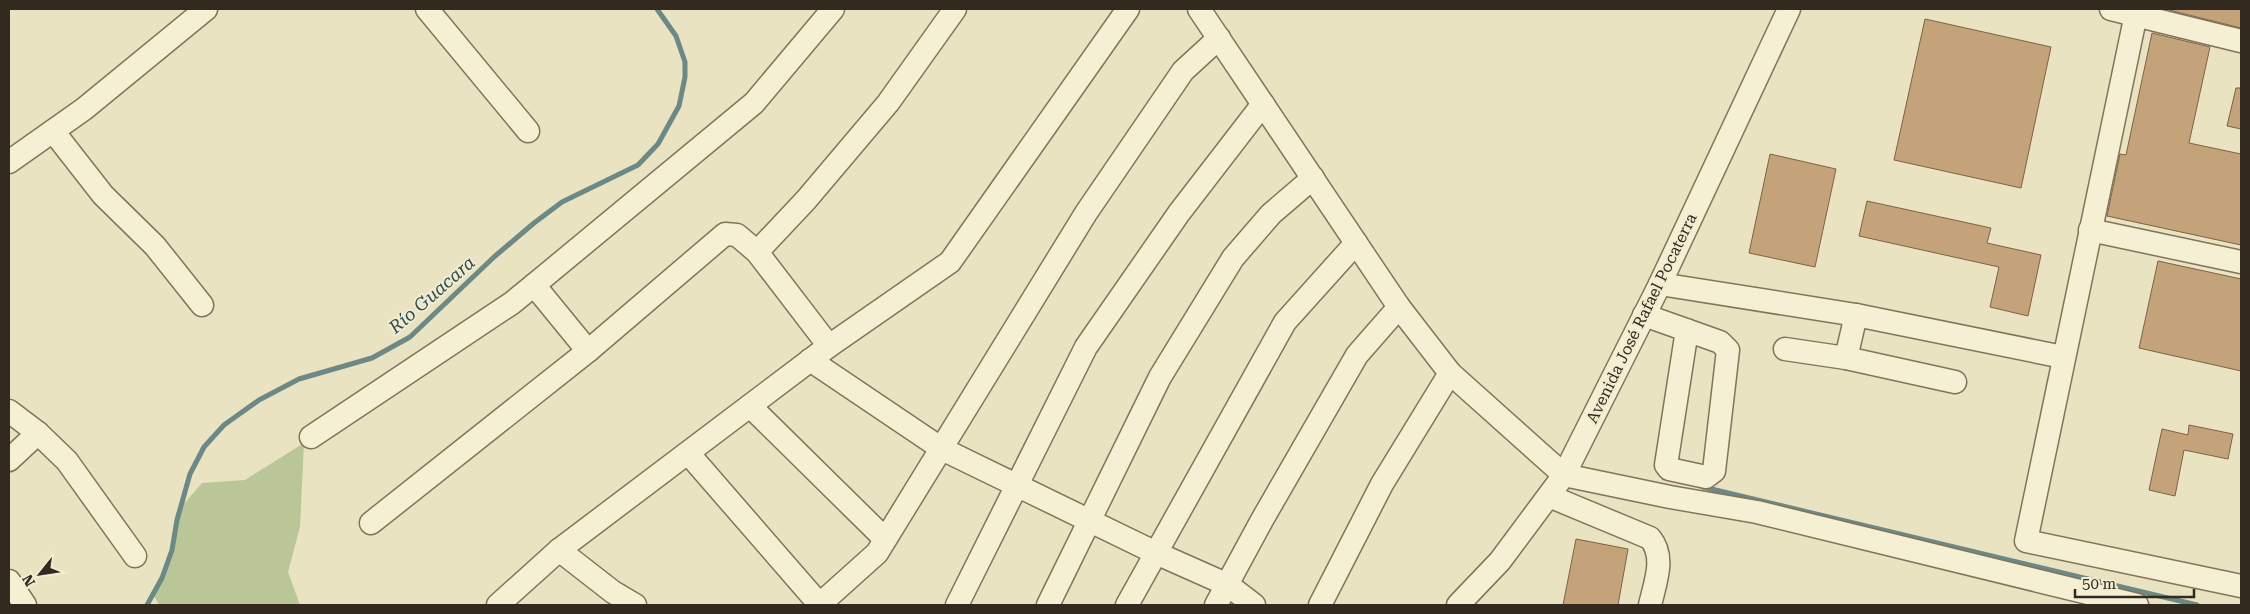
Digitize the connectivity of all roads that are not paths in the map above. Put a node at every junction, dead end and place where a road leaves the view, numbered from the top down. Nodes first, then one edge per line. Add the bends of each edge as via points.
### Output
1 (206, 9) edge
2 (428, 9) edge
3 (832, 9) edge
4 (955, 9) edge
5 (1128, 9) edge
6 (1199, 9) edge
7 (1789, 9) edge
8 (2111, 9) edge
9 (2136, 14) junction
10 (1219, 38) junction
11 (2241, 41) edge
12 (1263, 104) junction
13 (53, 131) junction
14 (528, 131) dead end
15 (10, 159) edge
16 (1313, 178) junction
17 (2090, 230) junction
18 (1356, 243) junction
19 (757, 252) junction
20 (2241, 262) edge
21 (1660, 284) junction
22 (534, 285) junction
23 (202, 305) dead end
24 (1399, 307) junction
25 (1644, 314) junction
26 (1856, 315) junction
27 (1687, 330) junction
28 (829, 346) junction
29 (1785, 349) dead end
30 (588, 351) junction
31 (2063, 357) junction
32 (1846, 358) junction
33 (810, 360) junction
34 (1450, 373) junction
35 (1955, 382) dead end
36 (750, 406) junction
37 (9, 411) edge
38 (38, 433) junction
39 (311, 437) dead end
40 (942, 449) junction
41 (688, 453) junction
42 (9, 460) edge
43 (1564, 475) junction
44 (1017, 486) junction
45 (1549, 496) junction
46 (1089, 520) junction
47 (371, 523) dead end
48 (885, 539) junction
49 (559, 550) junction
50 (1156, 553) junction
51 (135, 556) dead end
52 (9, 581) edge
53 (1228, 585) junction
54 (2241, 586) edge
55 (608, 599) edge
56 (25, 605) edge
57 (498, 605) edge
58 (635, 605) edge
59 (819, 605) edge
60 (957, 605) edge
61 (1048, 605) edge
62 (1127, 605) edge
63 (1216, 605) edge
64 (1254, 605) edge
65 (1320, 605) edge
66 (1458, 605) edge
67 (1650, 605) edge
68 (2137, 605) edge

1 - 13 street
2 - 14 street
3 - 22 street via 754,103
4 - 19 street via 888,104
5 - 28 street via 950,262
6 - 10 street
7 - 21 street, Avenida José Rafael Pocaterra
8 - 9 street
9 - 11 street
9 - 17 street
10 - 12 street
10 - 40 street via 1183,71 1086,212
12 - 16 street
12 - 44 street via 1180,213 1086,347
13 - 15 street
13 - 23 street via 103,195 155,246
16 - 18 street
16 - 46 street via 1271,214 1233,258 1160,377
17 - 20 street
17 - 31 street
18 - 24 street
18 - 50 street via 1285,322
19 - 28 street
19 - 30 street via 737,235 725,234
21 - 25 street, Avenida José Rafael Pocaterra
21 - 26 street
22 - 30 street
22 - 39 street
24 - 34 street
24 - 53 street via 1357,355
25 - 27 street
25 - 43 street, Avenida José Rafael Pocaterra
26 - 31 street
26 - 32 street
27 - 27 street via 1720,342 1728,350 1714,471 1706,477 1669,470 1666,465
28 - 33 street
29 - 32 street
30 - 47 street
31 - 54 street via 2026,541
32 - 35 street
33 - 36 street
33 - 40 street
34 - 43 street
34 - 65 street via 1382,484
36 - 41 street
36 - 48 street
37 - 38 street
38 - 42 street
38 - 51 street via 67,461
40 - 44 street
40 - 48 street
41 - 49 street
41 - 59 street
43 - 45 street, Avenida José Rafael Pocaterra
43 - 68 street via 1757,512
44 - 46 street
44 - 60 street
45 - 66 street, Avenida José Rafael Pocaterra via 1500,561
45 - 67 street via 1650,538 1660,558
46 - 50 street
46 - 61 street
48 - 59 street via 877,554
49 - 55 street
49 - 57 street
50 - 53 street
50 - 62 street
52 - 56 street
53 - 63 street
53 - 64 street
55 - 58 street

